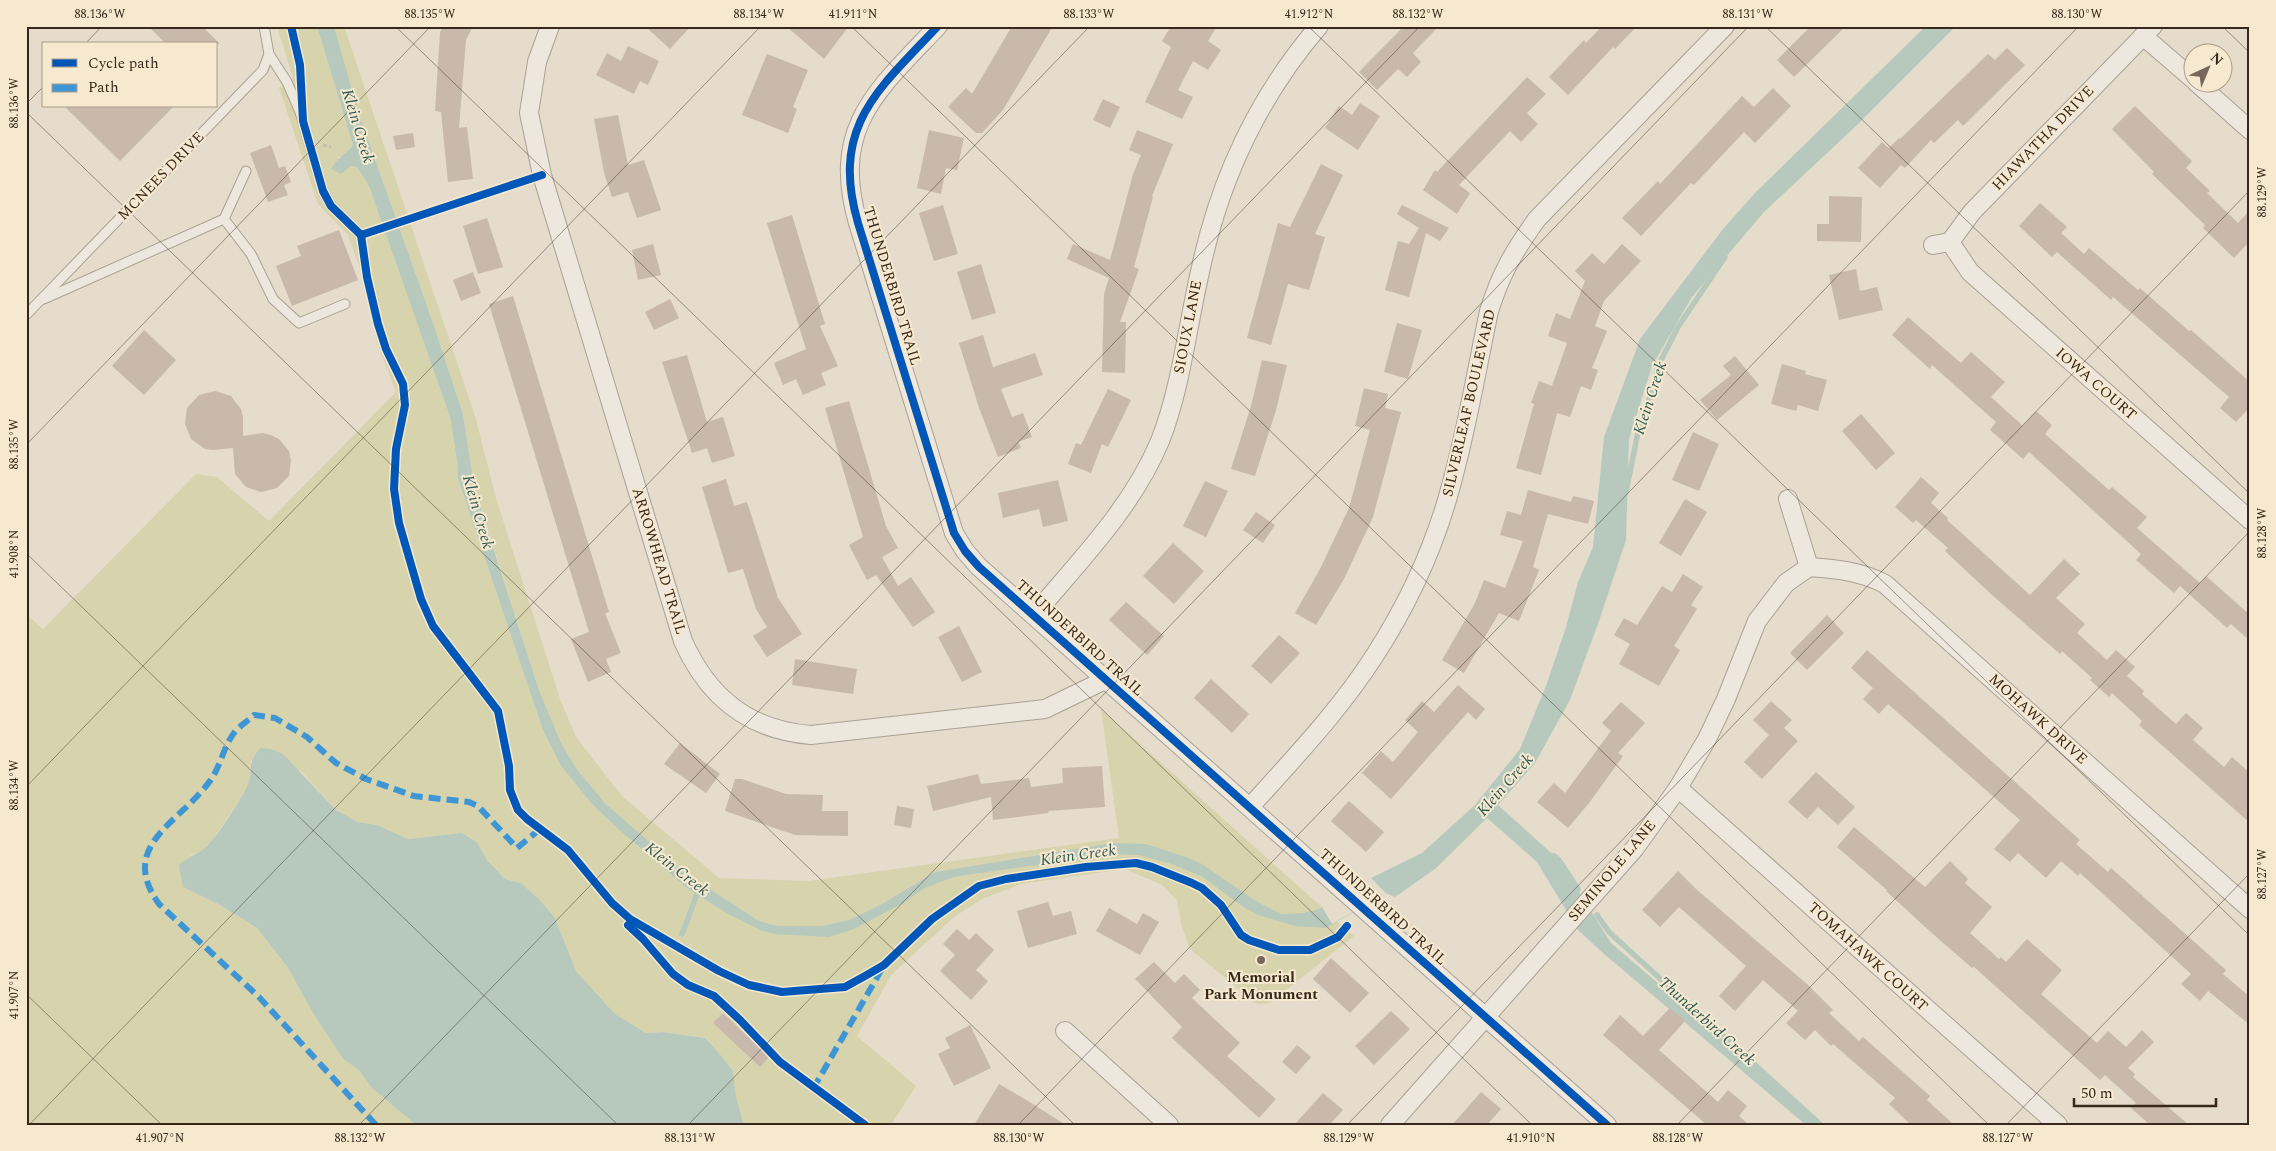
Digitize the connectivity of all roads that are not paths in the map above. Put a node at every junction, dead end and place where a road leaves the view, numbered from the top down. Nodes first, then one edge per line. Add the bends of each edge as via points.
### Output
1 (264, 26) edge
2 (550, 26) edge
3 (938, 26) edge
4 (1319, 26) edge
5 (1725, 26) edge
6 (2148, 31) edge
7 (269, 54) junction
8 (2184, 69) edge
9 (2207, 92) edge
10 (2250, 130) edge
11 (246, 171) dead end
12 (224, 219) junction
13 (361, 234) dead end
14 (1942, 244) joint
15 (40, 300) junction
16 (345, 304) dead end
17 (26, 315) edge
18 (1788, 499) dead end
19 (2250, 520) edge
20 (1809, 567) junction
21 (1034, 615) junction
22 (1107, 679) junction
23 (1678, 788) junction
24 (1250, 807) junction
25 (2250, 908) edge
26 (1486, 1017) junction
27 (1065, 1031) dead end
28 (1169, 1125) edge
29 (1390, 1125) edge
30 (1607, 1125) edge
31 (2058, 1125) edge

1 - 7 lane
2 - 22 street, ARROWHEAD TRAIL via 537,62 529,112 542,175 683,640 701,675 730,704 750,718 796,734 811,735 1044,709
3 - 21 street, THUNDERBIRD TRAIL via 880,88 865,111 851,156 851,194 954,533 979,567
4 - 21 street, SIOUX LANE via 1258,112 1226,180 1200,270 1172,400 1150,463 1112,523
5 - 24 street, SILVERLEAF BOULEVARD via 1537,219 1512,253 1490,311 1447,500 1408,598 1361,676 1328,719
6 - 8 street
6 - 14 street, HIAWATHA DRIVE
7 - 13 lane via 287,82 300,112 330,206
7 - 15 lane, MCNEES DRIVE via 263,70
9 - 10 street
11 - 12 lane
12 - 15 lane
12 - 16 lane via 251,254 273,299 299,323
14 - 19 street, IOWA COURT
15 - 17 lane, MCNEES DRIVE
18 - 20 street
20 - 23 street, SEMINOLE LANE via 1786,583 1758,621 1726,699
20 - 25 street, MOHAWK DRIVE via 1868,575 1884,584
21 - 22 street, THUNDERBIRD TRAIL
22 - 24 street, THUNDERBIRD TRAIL
23 - 26 street, SEMINOLE LANE via 1635,848
23 - 31 street, TOMAHAWK COURT
24 - 26 street, THUNDERBIRD TRAIL
26 - 29 street, SEMINOLE LANE
26 - 30 street, THUNDERBIRD TRAIL
27 - 28 street

